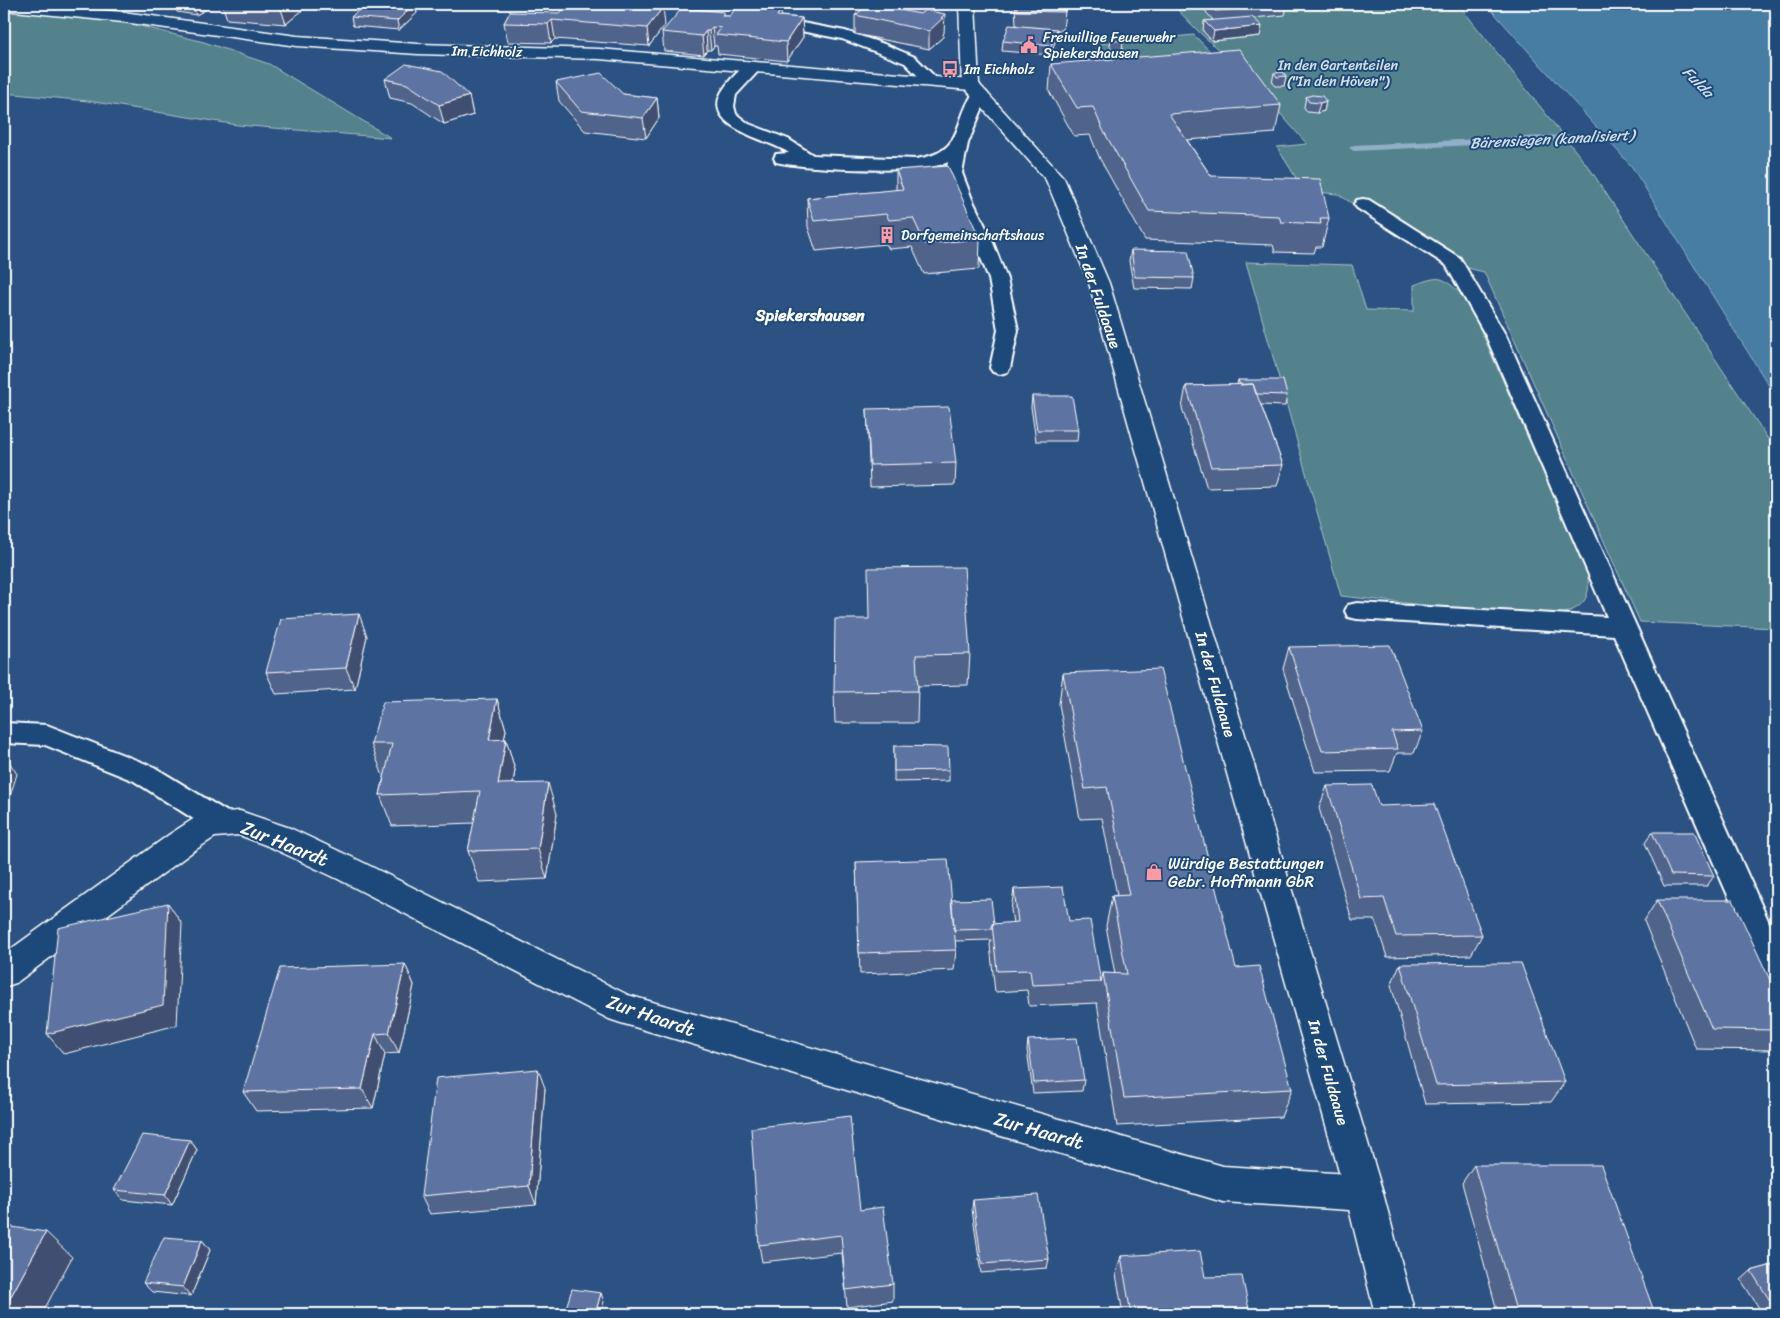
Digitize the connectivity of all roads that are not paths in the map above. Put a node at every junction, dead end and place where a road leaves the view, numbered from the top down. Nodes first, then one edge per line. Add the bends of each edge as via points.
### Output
1 (967, 4) edge
2 (4, 5) edge
3 (759, 20) edge
4 (754, 67) junction
5 (932, 82) junction
6 (976, 90) junction
7 (960, 143) junction
8 (782, 158) dead end
9 (807, 159) junction
10 (1363, 204) dead end
11 (1000, 368) dead end
12 (1357, 611) dead end
13 (1624, 627) junction
14 (4, 733) edge
15 (224, 824) junction
16 (1776, 971) edge
17 (4, 973) edge
18 (1364, 1194) junction
19 (1395, 1314) edge

1 - 6 street
2 - 4 street, Im Eichholz via 123,17 297,41 418,49 599,54
3 - 5 lane via 844,35 880,47 910,60
4 - 5 street, Im Eichholz
4 - 9 lane via 728,94 726,104 730,117 743,128 781,141
5 - 6 street, Im Eichholz
6 - 7 lane
6 - 18 street, In der Fuldaaue via 1055,178 1098,283
7 - 9 lane via 937,161 916,164
7 - 11 lane via 954,173 998,279 1008,330
8 - 9 lane
10 - 13 lane via 1453,262 1496,336
12 - 13 lane
13 - 16 lane
14 - 15 lane via 47,736 144,774
15 - 17 street, Zur Haardt via 209,825 180,843
15 - 18 street, Zur Haardt via 240,823 279,837 620,1008 1223,1184
18 - 19 street, In der Fuldaaue

